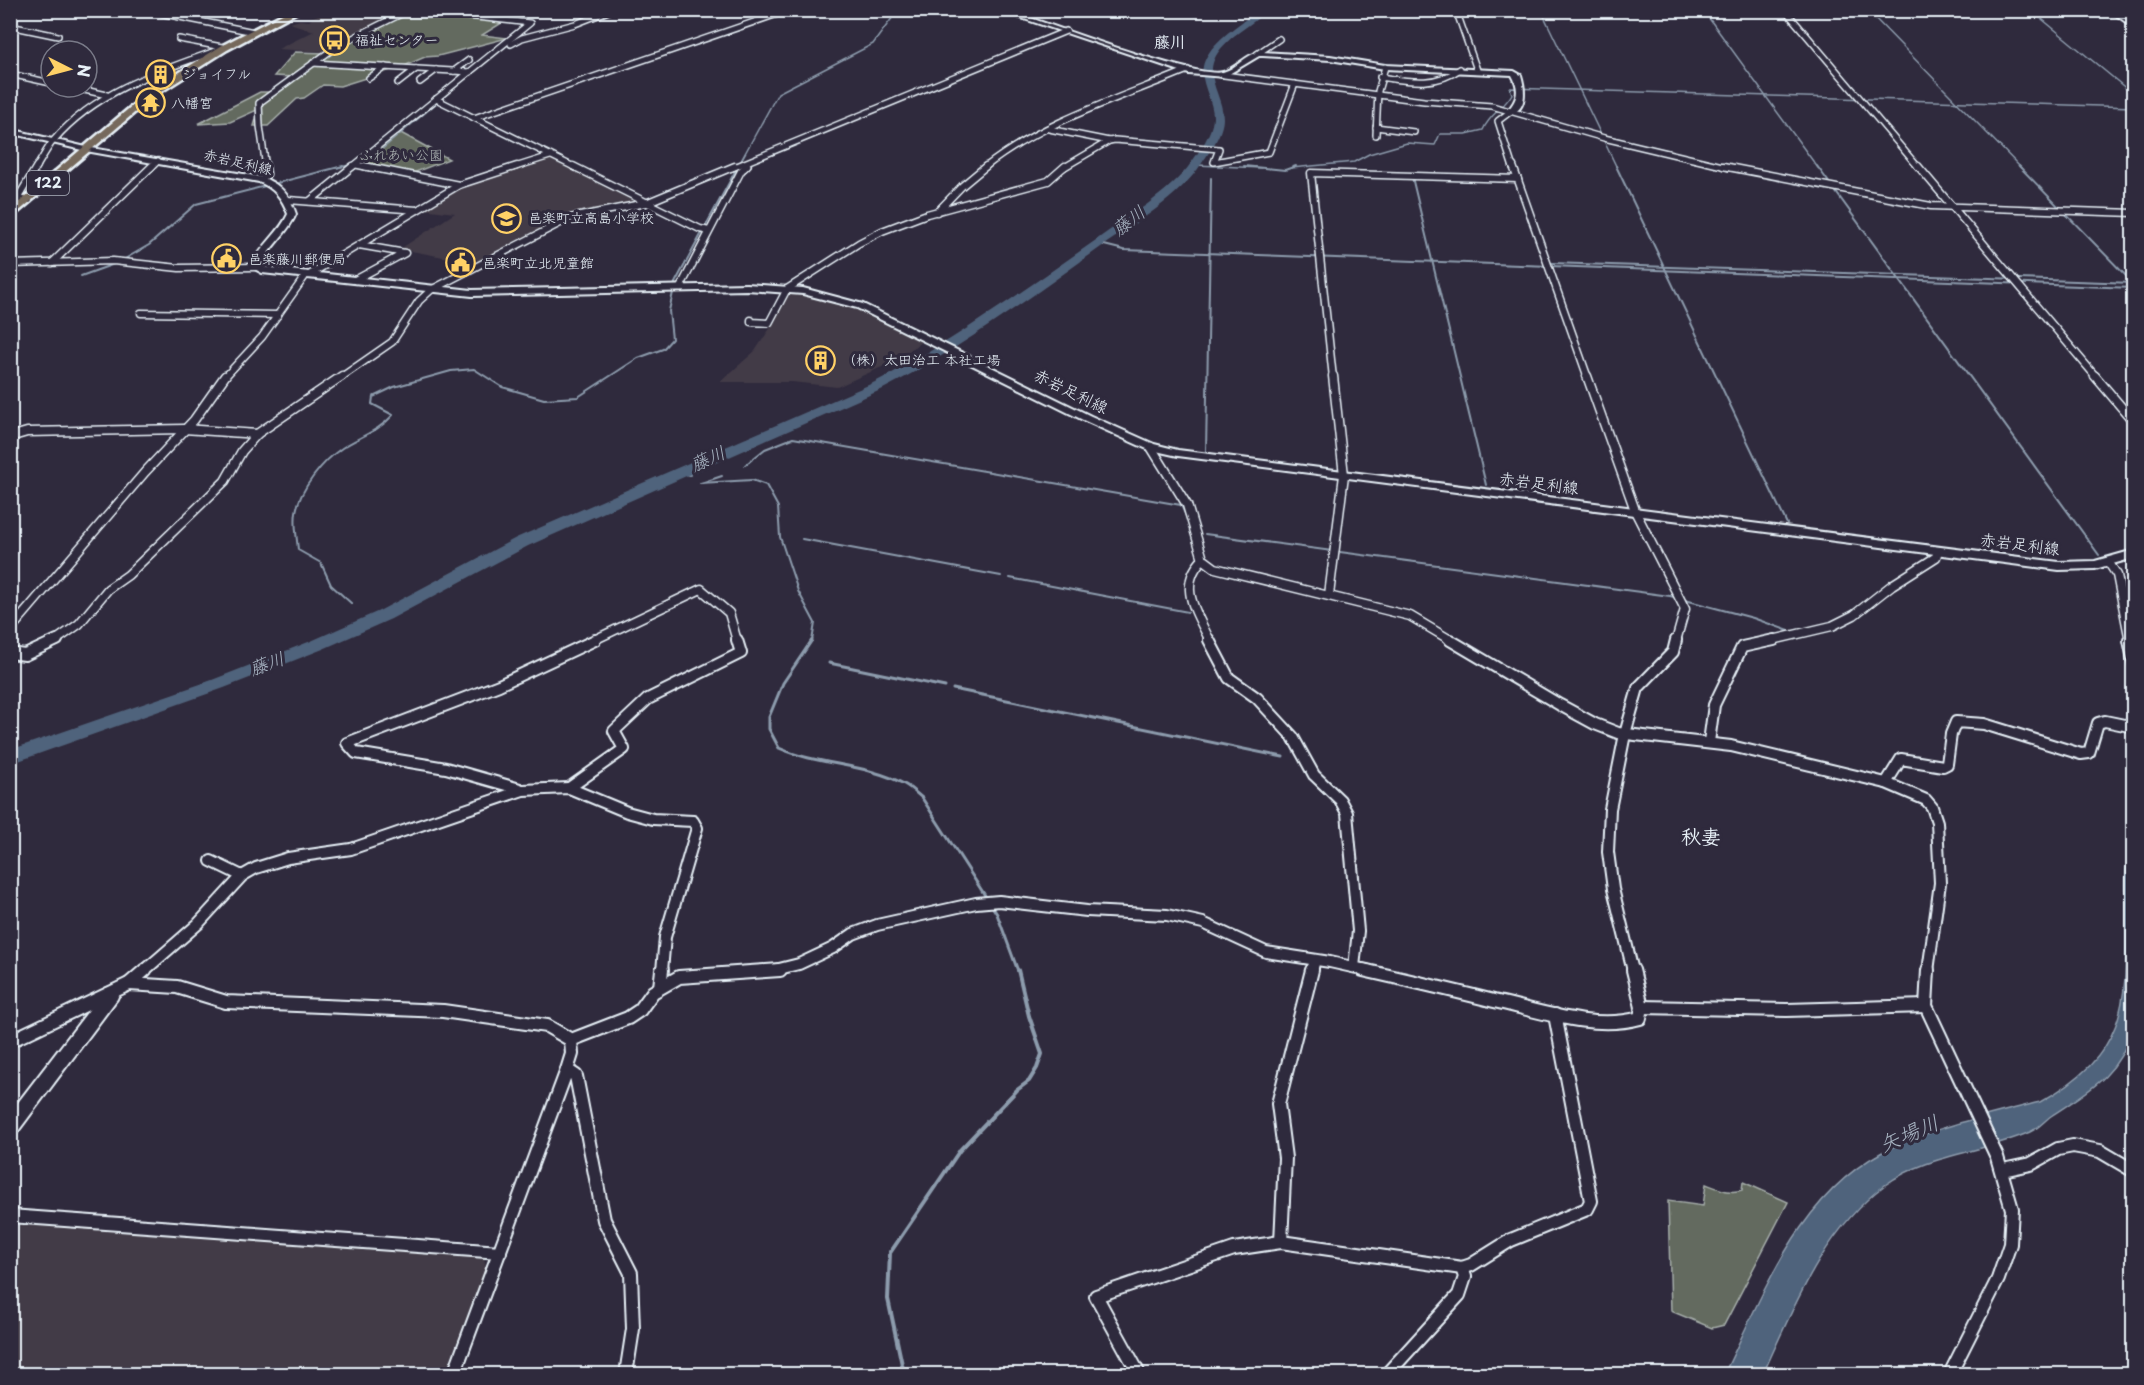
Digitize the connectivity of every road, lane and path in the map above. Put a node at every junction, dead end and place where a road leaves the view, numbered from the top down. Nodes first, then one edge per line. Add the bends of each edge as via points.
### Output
1 (145, 10) edge
2 (297, 10) edge
3 (411, 10) edge
4 (611, 10) edge
5 (789, 10) edge
6 (1000, 10) edge
7 (1456, 10) edge
8 (1785, 10) edge
9 (2115, 12) edge
10 (400, 13) edge
11 (2133, 15) edge
12 (2133, 26) edge
13 (10, 27) edge
14 (254, 32) junction
15 (1066, 32) junction
16 (58, 36) dead end
17 (179, 39) dead end
18 (1280, 39) dead end
19 (511, 44) dead end
20 (224, 48) junction
21 (1257, 54) junction
22 (469, 60) dead end
23 (313, 63) junction
24 (385, 67) junction
25 (1385, 67) junction
26 (416, 69) junction
27 (1460, 69) junction
28 (436, 70) junction
29 (1188, 70) junction
30 (1477, 70) junction
31 (454, 71) junction
32 (470, 72) junction
33 (10, 74) edge
34 (1224, 75) junction
35 (1380, 77) junction
36 (369, 78) dead end
37 (39, 80) edge
38 (420, 82) dead end
39 (398, 83) dead end
40 (1295, 84) junction
41 (99, 93) edge
42 (1378, 94) junction
43 (106, 95) junction
44 (436, 99) junction
45 (1511, 111) junction
46 (474, 118) junction
47 (1377, 127) junction
48 (1049, 129) junction
49 (10, 130) edge
50 (1414, 132) dead end
51 (1376, 135) dead end
52 (53, 141) junction
53 (1108, 141) junction
54 (86, 149) junction
55 (550, 156) junction
56 (158, 161) junction
57 (749, 162) junction
58 (356, 165) junction
59 (1518, 179) junction
60 (261, 180) junction
61 (459, 185) junction
62 (29, 200) junction
63 (288, 200) junction
64 (310, 201) junction
65 (646, 203) junction
66 (1952, 207) junction
67 (417, 210) junction
68 (937, 212) junction
69 (2133, 213) edge
70 (10, 216) edge
71 (709, 231) junction
72 (359, 245) junction
73 (52, 263) junction
74 (10, 264) edge
75 (256, 267) junction
76 (307, 275) junction
77 (355, 280) junction
78 (675, 288) junction
79 (787, 289) junction
80 (431, 290) junction
81 (141, 313) dead end
82 (278, 315) junction
83 (751, 320) dead end
84 (2133, 422) edge
85 (184, 429) junction
86 (257, 434) junction
87 (10, 437) edge
88 (1151, 447) junction
89 (1344, 475) junction
90 (1636, 513) junction
91 (1938, 551) junction
92 (2133, 554) edge
93 (1203, 559) junction
94 (2109, 563) junction
95 (1329, 595) junction
96 (10, 630) edge
97 (10, 653) edge
98 (2133, 663) edge
99 (2133, 727) edge
100 (1625, 734) junction
101 (1709, 742) junction
102 (1887, 783) junction
103 (569, 788) junction
104 (522, 790) junction
105 (211, 861) dead end
106 (242, 876) junction
107 (1315, 960) junction
108 (1354, 967) junction
109 (129, 984) junction
110 (660, 987) junction
111 (111, 994) junction
112 (1926, 1006) junction
113 (1642, 1007) junction
114 (1555, 1015) junction
115 (571, 1040) junction
116 (10, 1041) edge
117 (567, 1070) junction
118 (10, 1128) edge
119 (2003, 1170) junction
120 (2133, 1171) edge
121 (10, 1216) edge
122 (1281, 1242) junction
123 (500, 1252) junction
124 (1462, 1268) junction
125 (454, 1374) edge
126 (626, 1374) edge
127 (1139, 1374) edge
128 (1387, 1374) edge
129 (1950, 1374) edge

1 - 14 street
2 - 14 highway, 122
3 - 10 street
3 - 32 street via 530,23
4 - 19 street
5 - 46 street
6 - 15 main road
7 - 30 street
8 - 66 street
9 - 11 street
9 - 12 main road
10 - 23 street
13 - 16 street
14 - 20 highway, 122
15 - 29 main road
15 - 57 street
17 - 20 street
18 - 21 street
20 - 43 street
20 - 54 highway, 122 via 150,95
21 - 25 main road via 1330,58
21 - 34 main road
22 - 31 street
23 - 24 street
23 - 60 street via 257,107 267,174
24 - 26 street
24 - 36 street
25 - 27 main road
25 - 35 street
26 - 28 street
26 - 39 street
27 - 30 main road
27 - 35 street via 1450,78 1437,81
28 - 31 street
28 - 38 street
29 - 34 main road
29 - 48 street
30 - 45 main road via 1517,75 1520,99
31 - 32 street
32 - 44 street
33 - 37 street
34 - 40 street
35 - 42 street
40 - 42 street
40 - 53 street via 1269,152 1214,162 1219,149
41 - 43 street
42 - 45 street
42 - 47 street
43 - 52 street via 81,112
44 - 46 street
44 - 58 street
45 - 59 street via 1498,121
45 - 66 street via 1715,165
46 - 55 street
47 - 50 street
47 - 51 street
48 - 53 street
48 - 68 street via 987,164 952,193
49 - 52 main road, 赤岩足利線
52 - 54 main road, 赤岩足利線
52 - 62 street via 19,196 20,200
53 - 68 street via 1048,181
54 - 56 main road, 赤岩足利線
54 - 62 highway, 122
55 - 61 street
55 - 65 street
56 - 60 main road, 赤岩足利線
56 - 73 street
57 - 65 street
57 - 71 street
58 - 61 street
58 - 64 street
59 - 89 street via 1311,173
59 - 90 street
60 - 63 main road, 赤岩足利線 via 278,187
61 - 67 street
62 - 70 highway, 122
63 - 64 street
63 - 75 main road via 291,219 258,259
64 - 67 street
65 - 71 street
65 - 80 street via 570,218
66 - 69 street
66 - 84 street
67 - 72 street
68 - 79 street via 882,231
71 - 78 street
72 - 76 street
72 - 77 street via 405,253
73 - 74 street
73 - 75 street
75 - 76 main road
76 - 77 main road
76 - 82 street
77 - 80 main road
78 - 79 main road
78 - 80 main road via 483,293
79 - 83 street via 769,323
79 - 88 main road, 赤岩足利線 via 860,306
80 - 86 street via 421,296 392,342
81 - 82 street
82 - 85 street
85 - 86 street
85 - 87 street via 27,432
85 - 96 street
86 - 97 street via 225,481 128,575 108,589 79,624 36,651 25,655
88 - 89 main road, 赤岩足利線
88 - 93 street via 1187,505
89 - 90 main road, 赤岩足利線
89 - 95 street
90 - 91 main road, 赤岩足利線
90 - 100 street via 1685,609 1673,652 1638,688
91 - 94 main road, 赤岩足利線 via 2059,566
91 - 101 street via 1936,557 1832,626 1742,647 1710,716
92 - 94 main road, 赤岩足利線
93 - 95 street via 1230,573
93 - 108 street via 1190,581 1189,594 1224,670 1293,736 1314,775 1340,800 1347,813 1358,931
94 - 98 street via 2117,575
95 - 100 street via 1410,616 1560,705 1595,724
99 - 102 street via 2098,723 2089,753 2081,754 2012,733 1956,722 1947,764 1901,759
100 - 101 street
100 - 113 street via 1610,809 1608,852 1612,889
101 - 102 street
102 - 112 street via 1926,800 1937,822 1940,884
103 - 104 street
103 - 104 street via 624,749 614,731 648,699 741,653 729,613 701,589 499,685 347,743 356,753 446,768
103 - 110 street via 627,812 653,819 693,821 697,828 665,937
104 - 106 street via 351,849 288,858
105 - 106 street
106 - 109 street via 198,924
107 - 108 street
107 - 110 street via 1266,952 1203,923 1167,915 999,901 877,925 800,964 776,971 679,977
107 - 122 street via 1278,1104 1285,1158
108 - 114 street
109 - 111 street
109 - 115 street via 177,987 226,1002 443,1011 547,1026
110 - 115 street via 628,1018
111 - 116 street
111 - 118 main road
112 - 113 street via 1787,1010
112 - 119 street
113 - 114 street via 1640,1018 1629,1021 1600,1022
114 - 124 street via 1590,1205 1582,1213 1512,1240
115 - 117 street
117 - 123 street
117 - 126 street via 576,1076 604,1220 631,1273 633,1329
119 - 120 street via 2031,1164 2058,1149 2073,1146 2100,1151
119 - 129 street via 2012,1209 2010,1244 1998,1279
121 - 123 street
122 - 124 street
122 - 127 street via 1234,1249 1096,1296
123 - 125 street
124 - 128 street via 1465,1277 1459,1295

